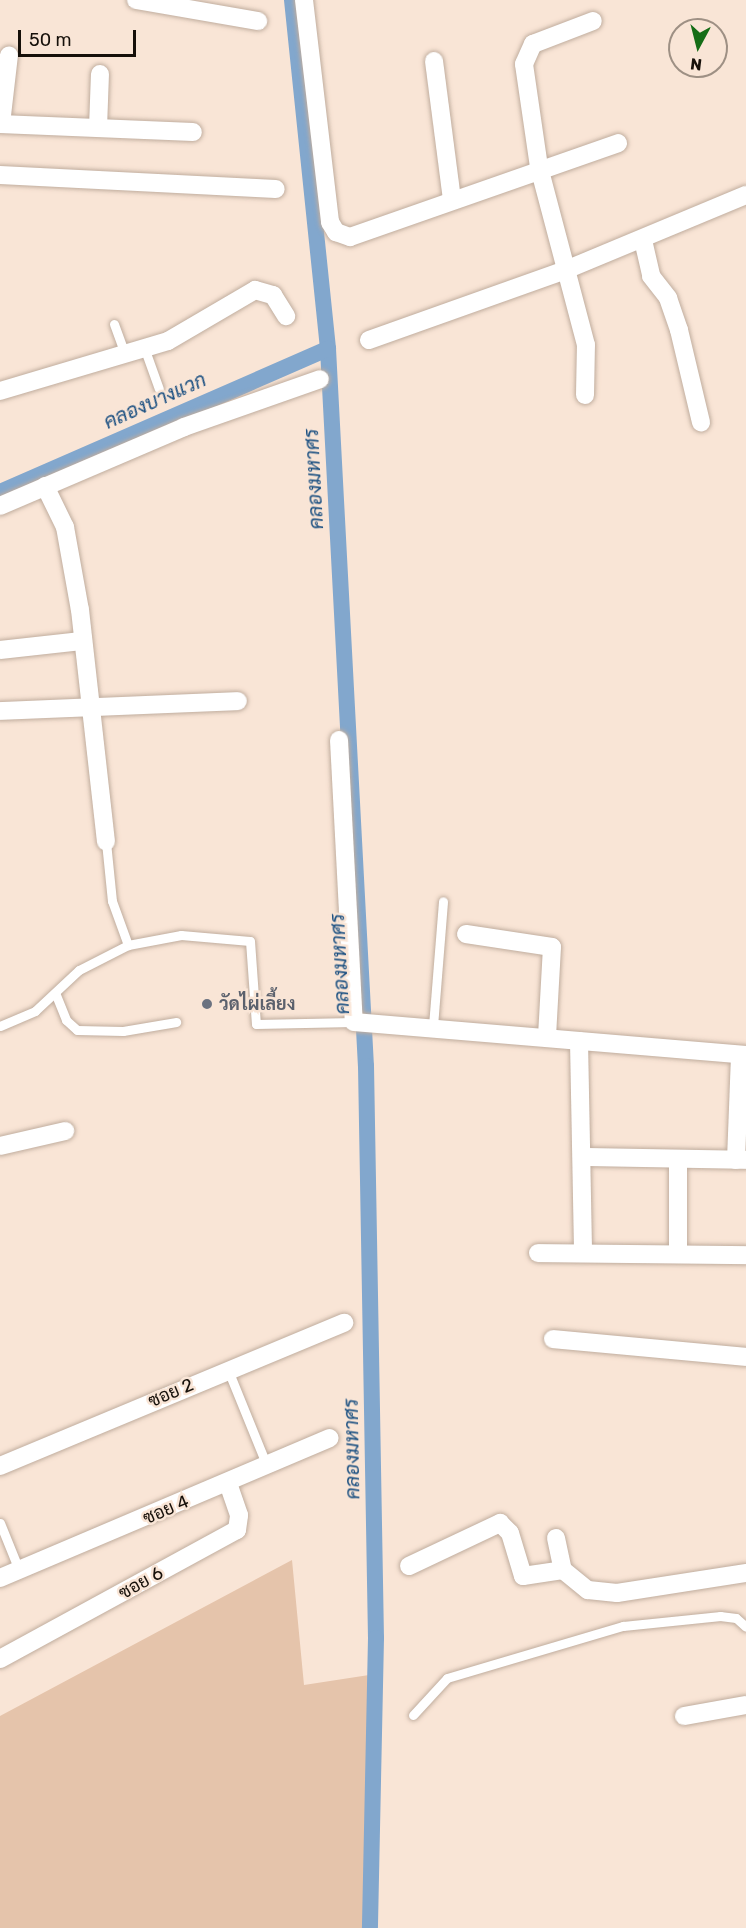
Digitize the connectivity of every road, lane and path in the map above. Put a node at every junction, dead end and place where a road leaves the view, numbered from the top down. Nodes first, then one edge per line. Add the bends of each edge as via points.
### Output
1 (136, 0) edge
2 (304, 0) edge
3 (258, 21) dead end
4 (593, 21) dead end
5 (9, 55) dead end
6 (434, 61) dead end
7 (100, 74) dead end
8 (1, 124) edge
9 (98, 128) junction
10 (193, 132) dead end
11 (618, 143) dead end
12 (539, 167) junction
13 (0, 175) edge
14 (276, 189) dead end
15 (746, 195) edge
16 (452, 199) junction
17 (643, 240) junction
18 (567, 264) junction
19 (285, 316) dead end
20 (114, 324) dead end
21 (369, 340) dead end
22 (144, 350) junction
23 (125, 354) junction
24 (320, 379) dead end
25 (159, 389) dead end
26 (0, 391) edge
27 (585, 395) dead end
28 (701, 422) dead end
29 (45, 486) junction
30 (0, 506) edge
31 (82, 641) junction
32 (0, 650) edge
33 (238, 701) dead end
34 (94, 710) junction
35 (0, 711) edge
36 (339, 740) dead end
37 (106, 842) joint
38 (443, 901) dead end
39 (466, 934) dead end
40 (128, 945) junction
41 (56, 994) junction
42 (363, 1020) junction
43 (176, 1022) dead end
44 (0, 1026) edge
45 (433, 1026) junction
46 (547, 1037) junction
47 (579, 1041) junction
48 (743, 1055) edge
49 (65, 1131) dead end
50 (0, 1146) edge
51 (582, 1157) junction
52 (678, 1159) junction
53 (741, 1160) edge
54 (538, 1253) dead end
55 (583, 1253) junction
56 (678, 1254) junction
57 (746, 1255) edge
58 (344, 1323) dead end
59 (553, 1339) dead end
60 (746, 1357) edge
61 (228, 1370) junction
62 (330, 1438) dead end
63 (0, 1466) edge
64 (267, 1466) junction
65 (228, 1483) junction
66 (0, 1523) edge
67 (556, 1538) dead end
68 (409, 1566) dead end
69 (19, 1570) junction
70 (563, 1570) junction
71 (746, 1573) edge
72 (0, 1578) edge
73 (746, 1627) edge
74 (0, 1659) edge
75 (746, 1705) edge
76 (413, 1715) dead end
77 (684, 1716) dead end

1 - 3 street
2 - 16 street via 330,222 336,232 350,237
4 - 12 street via 533,44 526,53
5 - 8 street
6 - 16 street
7 - 9 street
8 - 9 street
9 - 10 street
11 - 12 street
12 - 16 street
12 - 18 street
13 - 14 street
15 - 17 street
17 - 18 street
17 - 28 street via 651,276 668,298 679,330
18 - 21 street
18 - 27 street via 586,345
19 - 22 street via 273,295 255,290
20 - 23 lane
22 - 23 street
22 - 25 lane
23 - 26 street
24 - 29 street via 184,427
29 - 30 street
29 - 31 street via 65,527
31 - 32 street
31 - 34 street
33 - 34 street
34 - 35 street
34 - 37 street
36 - 42 street
37 - 40 lane via 112,901
38 - 45 lane
39 - 46 street via 552,947
40 - 41 lane via 80,970
40 - 42 lane via 181,934 241,936 250,941 256,1024
41 - 43 lane via 66,1020 77,1030 123,1032
41 - 44 lane
42 - 45 street
45 - 46 street
46 - 47 street
47 - 48 street
47 - 51 street
48 - 53 street
49 - 50 street
51 - 52 street
51 - 55 street
52 - 53 street
52 - 56 street
54 - 55 street
55 - 56 street
56 - 57 street
58 - 61 street, ซอย 2
59 - 60 street
61 - 63 street, ซอย 2
61 - 64 lane
62 - 64 street, ซอย 4
64 - 65 street, ซอย 4
65 - 69 street, ซอย 4
65 - 74 street, ซอย 6 via 241,1522 237,1530
66 - 69 lane
67 - 70 street
68 - 70 street via 500,1523 510,1533 523,1576
69 - 72 street, ซอย 4
70 - 71 street via 574,1584 617,1593
73 - 76 lane via 736,1618 720,1616 623,1626 447,1678
75 - 77 street

